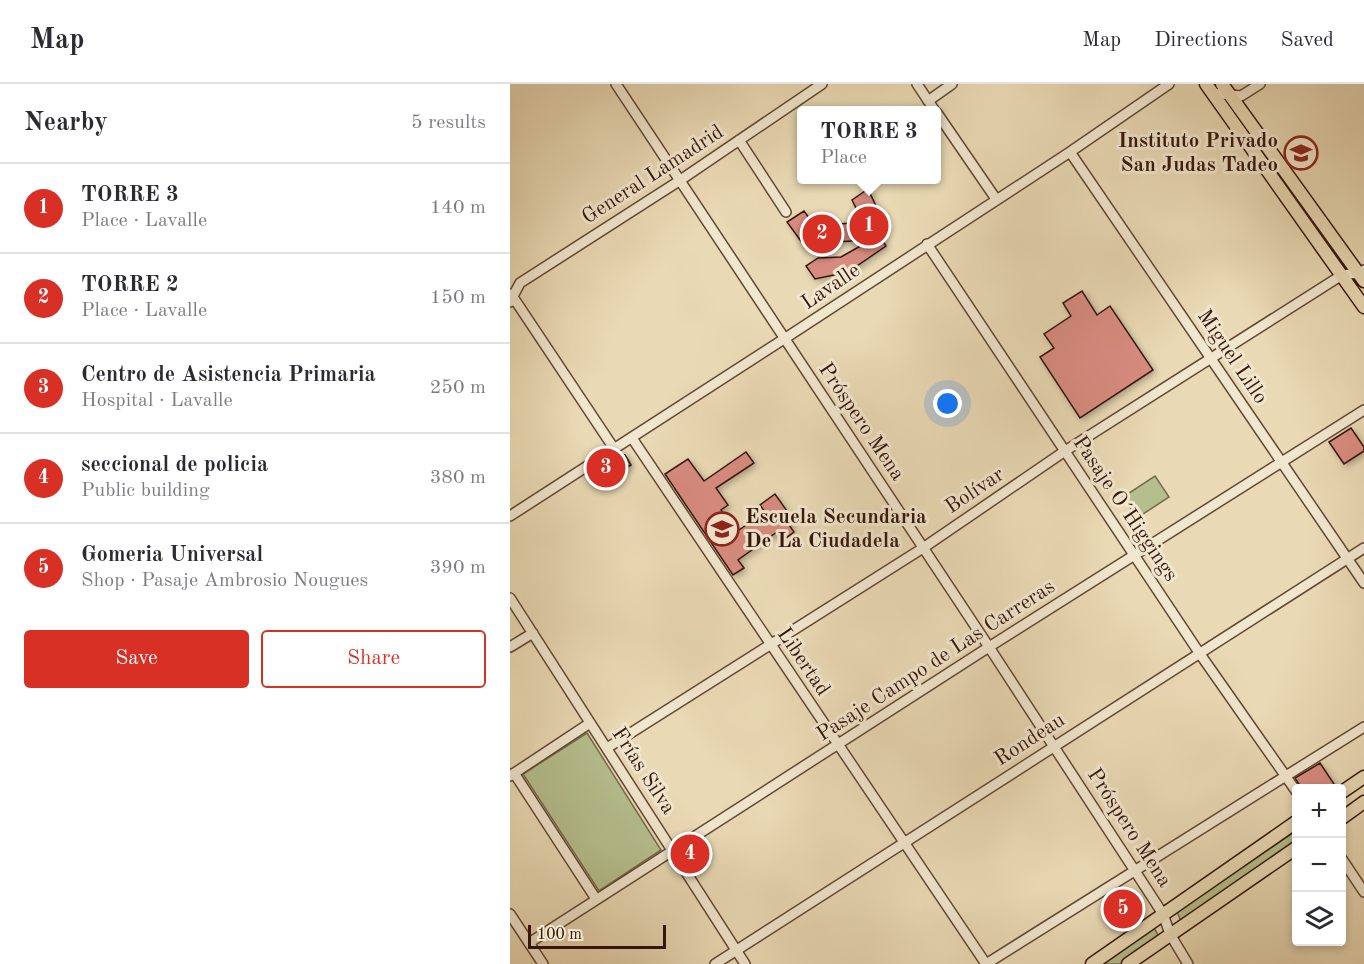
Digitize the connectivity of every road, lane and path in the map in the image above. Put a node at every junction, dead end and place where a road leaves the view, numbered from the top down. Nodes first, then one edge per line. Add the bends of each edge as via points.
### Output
1 (616, 84) edge
2 (822, 84) edge
3 (916, 84) edge
4 (952, 84) edge
5 (1169, 84) edge
6 (1222, 84) edge
7 (1260, 84) edge
8 (1209, 88) edge
9 (1231, 96) junction
10 (928, 101) junction
11 (932, 106) edge
12 (941, 119) edge
13 (739, 140) junction
14 (1070, 152) junction
15 (679, 181) junction
16 (996, 199) junction
17 (786, 212) dead end
18 (927, 244) junction
19 (1342, 275) junction
20 (1362, 275) edge
21 (511, 297) edge
22 (1364, 307) edge
23 (784, 339) junction
24 (1211, 357) junction
25 (1364, 410) edge
26 (632, 438) junction
27 (615, 450) junction
28 (1065, 452) junction
29 (1281, 462) junction
30 (510, 516) edge
31 (923, 548) junction
32 (1364, 548) edge
33 (1134, 555) junction
34 (1347, 559) junction
35 (1364, 583) edge
36 (510, 598) edge
37 (533, 633) junction
38 (770, 645) junction
39 (510, 647) edge
40 (989, 647) junction
41 (1200, 654) junction
42 (590, 723) junction
43 (1364, 728) edge
44 (1054, 745) junction
45 (838, 746) junction
46 (607, 748) junction
47 (512, 774) edge
48 (1286, 775) junction
49 (1364, 777) edge
50 (1292, 785) edge
51 (1346, 789) edge
52 (1364, 802) edge
53 (1346, 815) edge
54 (1292, 825) edge
55 (905, 842) junction
56 (672, 851) junction
57 (1292, 851) edge
58 (1346, 866) edge
59 (1134, 870) junction
60 (1364, 892) edge
61 (596, 899) junction
62 (510, 914) edge
63 (1163, 914) junction
64 (1170, 934) junction
65 (528, 943) junction
66 (736, 951) junction
67 (543, 964) edge
68 (715, 964) edge
69 (744, 964) edge
70 (986, 964) edge
71 (1092, 964) edge
72 (1128, 964) edge
73 (1188, 964) edge

1 - 15 street, Próspero Mena
2 - 13 street, General Lamadrid
3 - 10 street
4 - 10 street
5 - 14 street, Lavalle
6 - 9 main road
7 - 9 street via 1247,93
8 - 9 street
8 - 19 main road
9 - 20 main road
10 - 11 street
12 - 16 street
13 - 15 street, General Lamadrid
13 - 17 street
14 - 16 street, Lavalle
14 - 24 street, Miguel Lillo
15 - 21 street, General Lamadrid via 520,283
15 - 23 street, Próspero Mena
16 - 18 street, Lavalle
18 - 23 street, Lavalle
18 - 28 street, Pasaje O´Higgings
19 - 20 street, Bolívar
19 - 22 main road
19 - 24 street, Bolívar
21 - 27 street
23 - 26 street, Lavalle
23 - 31 street, Próspero Mena
24 - 28 street, Bolívar
24 - 29 street, Miguel Lillo
25 - 29 street, Pasaje Campo de Las Carreras
26 - 27 street, Lavalle
26 - 38 street, Libertad
27 - 30 street, Lavalle
28 - 31 street, Bolívar
28 - 33 street, Pasaje O´Higgings
29 - 33 street, Pasaje Campo de Las Carreras
29 - 34 street, Miguel Lillo
31 - 38 street, Bolívar
31 - 40 street, Próspero Mena
32 - 34 street, Rondeau
33 - 40 street, Pasaje Campo de Las Carreras
33 - 41 street, Pasaje O´Higgings
34 - 35 street, Miguel Lillo
34 - 41 street, Rondeau
36 - 37 street, Frías Silva
37 - 39 street
37 - 42 street, Frías Silva
38 - 45 street, Libertad
38 - 46 street, Bolívar
40 - 44 street, Próspero Mena
40 - 45 street, Pasaje Campo de Las Carreras
41 - 44 street, Rondeau
41 - 48 street, Pasaje O´Higgings
42 - 46 street, Frías Silva
42 - 47 street
43 - 48 street
44 - 55 street, Rondeau
44 - 59 street, Próspero Mena
45 - 55 street, Libertad
45 - 56 street, Pasaje Campo de Las Carreras
46 - 56 street, Frías Silva
47 - 61 street
48 - 50 street, Pasaje O´Higgings
48 - 59 street
49 - 51 main road
52 - 53 main road
54 - 63 main road
55 - 66 street, Rondeau
55 - 70 street, Libertad
56 - 61 street, Pasaje Campo de Las Carreras
56 - 66 street, Frías Silva
57 - 64 main road
58 - 60 street
59 - 63 street, Próspero Mena
59 - 70 street
61 - 65 street, Pasaje Campo de Las Carreras
62 - 65 street
63 - 64 street, Próspero Mena
63 - 71 main road
64 - 72 main road
64 - 73 street, Próspero Mena
65 - 67 street
66 - 68 street, Rondeau
66 - 69 street, Frías Silva

